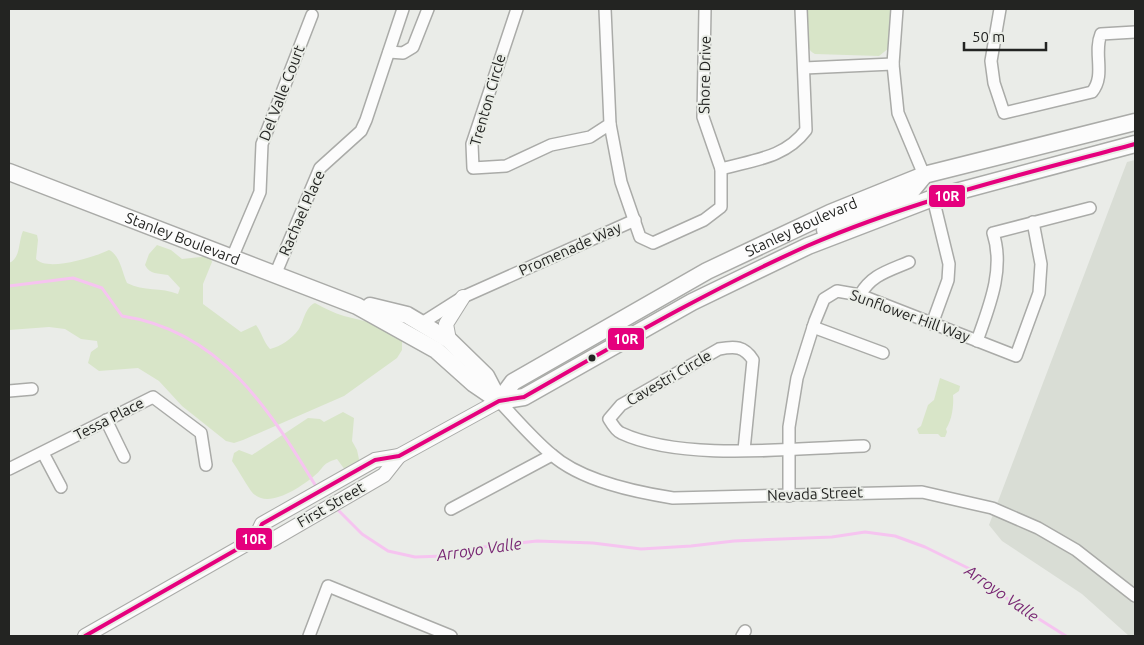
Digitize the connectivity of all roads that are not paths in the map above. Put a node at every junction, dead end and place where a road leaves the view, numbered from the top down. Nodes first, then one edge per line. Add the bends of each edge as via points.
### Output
1 (403, 9) edge
2 (428, 9) edge
3 (517, 9) edge
4 (605, 9) edge
5 (705, 9) edge
6 (801, 9) edge
7 (897, 9) edge
8 (1000, 9) edge
9 (312, 15) dead end
10 (1135, 32) edge
11 (389, 52) junction
12 (893, 64) junction
13 (804, 68) junction
14 (1135, 122) edge
15 (610, 124) junction
16 (1056, 141) junction
17 (1135, 144) edge
18 (721, 169) junction
19 (9, 172) edge
20 (924, 175) junction
21 (933, 198) junction
22 (1090, 208) dead end
23 (635, 220) junction
24 (1033, 222) junction
25 (808, 246) junction
26 (232, 258) junction
27 (909, 262) dead end
28 (276, 275) junction
29 (860, 295) junction
30 (463, 297) junction
31 (357, 306) junction
32 (422, 323) junction
33 (932, 324) junction
34 (813, 327) junction
35 (449, 340) junction
36 (977, 340) junction
37 (883, 353) dead end
38 (32, 389) dead end
39 (9, 391) edge
40 (500, 402) junction
41 (106, 420) junction
42 (864, 446) dead end
43 (789, 448) junction
44 (744, 450) junction
45 (43, 453) junction
46 (400, 456) junction
47 (552, 456) junction
48 (124, 457) dead end
49 (206, 465) dead end
50 (9, 469) edge
51 (61, 487) dead end
52 (788, 496) junction
53 (450, 509) dead end
54 (255, 539) junction
55 (1135, 596) edge
56 (85, 636) edge
57 (308, 636) edge
58 (451, 636) edge

1 - 11 street, Rachael Place
2 - 11 street via 413,47 403,53
3 - 15 street, Trenton Circle via 472,144 474,168 506,166 551,145 590,137
4 - 15 street
5 - 18 street, Shore Drive via 703,117
6 - 13 street
7 - 12 street
8 - 10 street via 991,61 1004,113 1092,92 1100,77 1097,43 1101,34
9 - 26 street, Del Valle Court via 262,144 260,192
11 - 28 street, Rachael Place via 361,131 320,168
12 - 13 street
12 - 20 street via 898,113
13 - 18 street via 806,130 798,141 773,156
14 - 16 main road, Stanley Boulevard
15 - 23 street via 621,182
16 - 20 main road, Stanley Boulevard
16 - 21 main road via 1016,160 946,182 938,187
17 - 21 main road, Stanley Boulevard
18 - 23 street, Promenade Way via 721,207 704,220 652,243 640,237
19 - 26 main road, Stanley Boulevard
20 - 25 main road via 909,194 833,225 820,232
20 - 40 main road, Stanley Boulevard via 821,217 707,271 513,382
21 - 25 main road, Stanley Boulevard
21 - 33 street via 949,264 948,280
22 - 24 street
23 - 30 street, Promenade Way
24 - 36 street via 993,233 996,244 995,289
24 - 36 street, Sunflower Hill Way via 1041,264 1038,293 1016,356
25 - 40 main road, Stanley Boulevard via 692,302 524,397
26 - 28 main road, Stanley Boulevard
27 - 29 street via 875,276
28 - 31 main road, Stanley Boulevard
29 - 33 street, Sunflower Hill Way
29 - 34 street, Sunflower Hill Way via 837,291 824,300
30 - 32 street, Promenade Way
30 - 35 street via 446,324
31 - 32 main road, Stanley Boulevard via 407,315
31 - 40 main road, Stanley Boulevard via 436,350
32 - 35 main road, Stanley Boulevard
33 - 36 street, Sunflower Hill Way
34 - 37 street
34 - 43 street, Sunflower Hill Way via 797,378
35 - 40 main road, Stanley Boulevard via 486,376
38 - 39 street
40 - 46 street, First Street
40 - 47 street, Nevada Street
41 - 45 street, Tessa Place
41 - 48 street
41 - 49 street, Tessa Place via 153,396 201,433
42 - 43 street, Cavestri Circle
43 - 44 street, Cavestri Circle
43 - 52 street, Sunflower Hill Way
44 - 44 street, Cavestri Circle via 682,448 647,441 619,432 609,419 629,400 719,349 734,346 746,350 754,360
45 - 50 street, Tessa Place
45 - 51 street
46 - 54 street, First Street via 384,475 272,540
46 - 54 street, First Street via 375,460 262,524
47 - 52 street, Nevada Street via 582,473 636,493 673,498
47 - 53 street
52 - 55 street, Nevada Street via 922,492 979,504 1038,528 1076,550
54 - 56 street
57 - 58 street via 328,586

